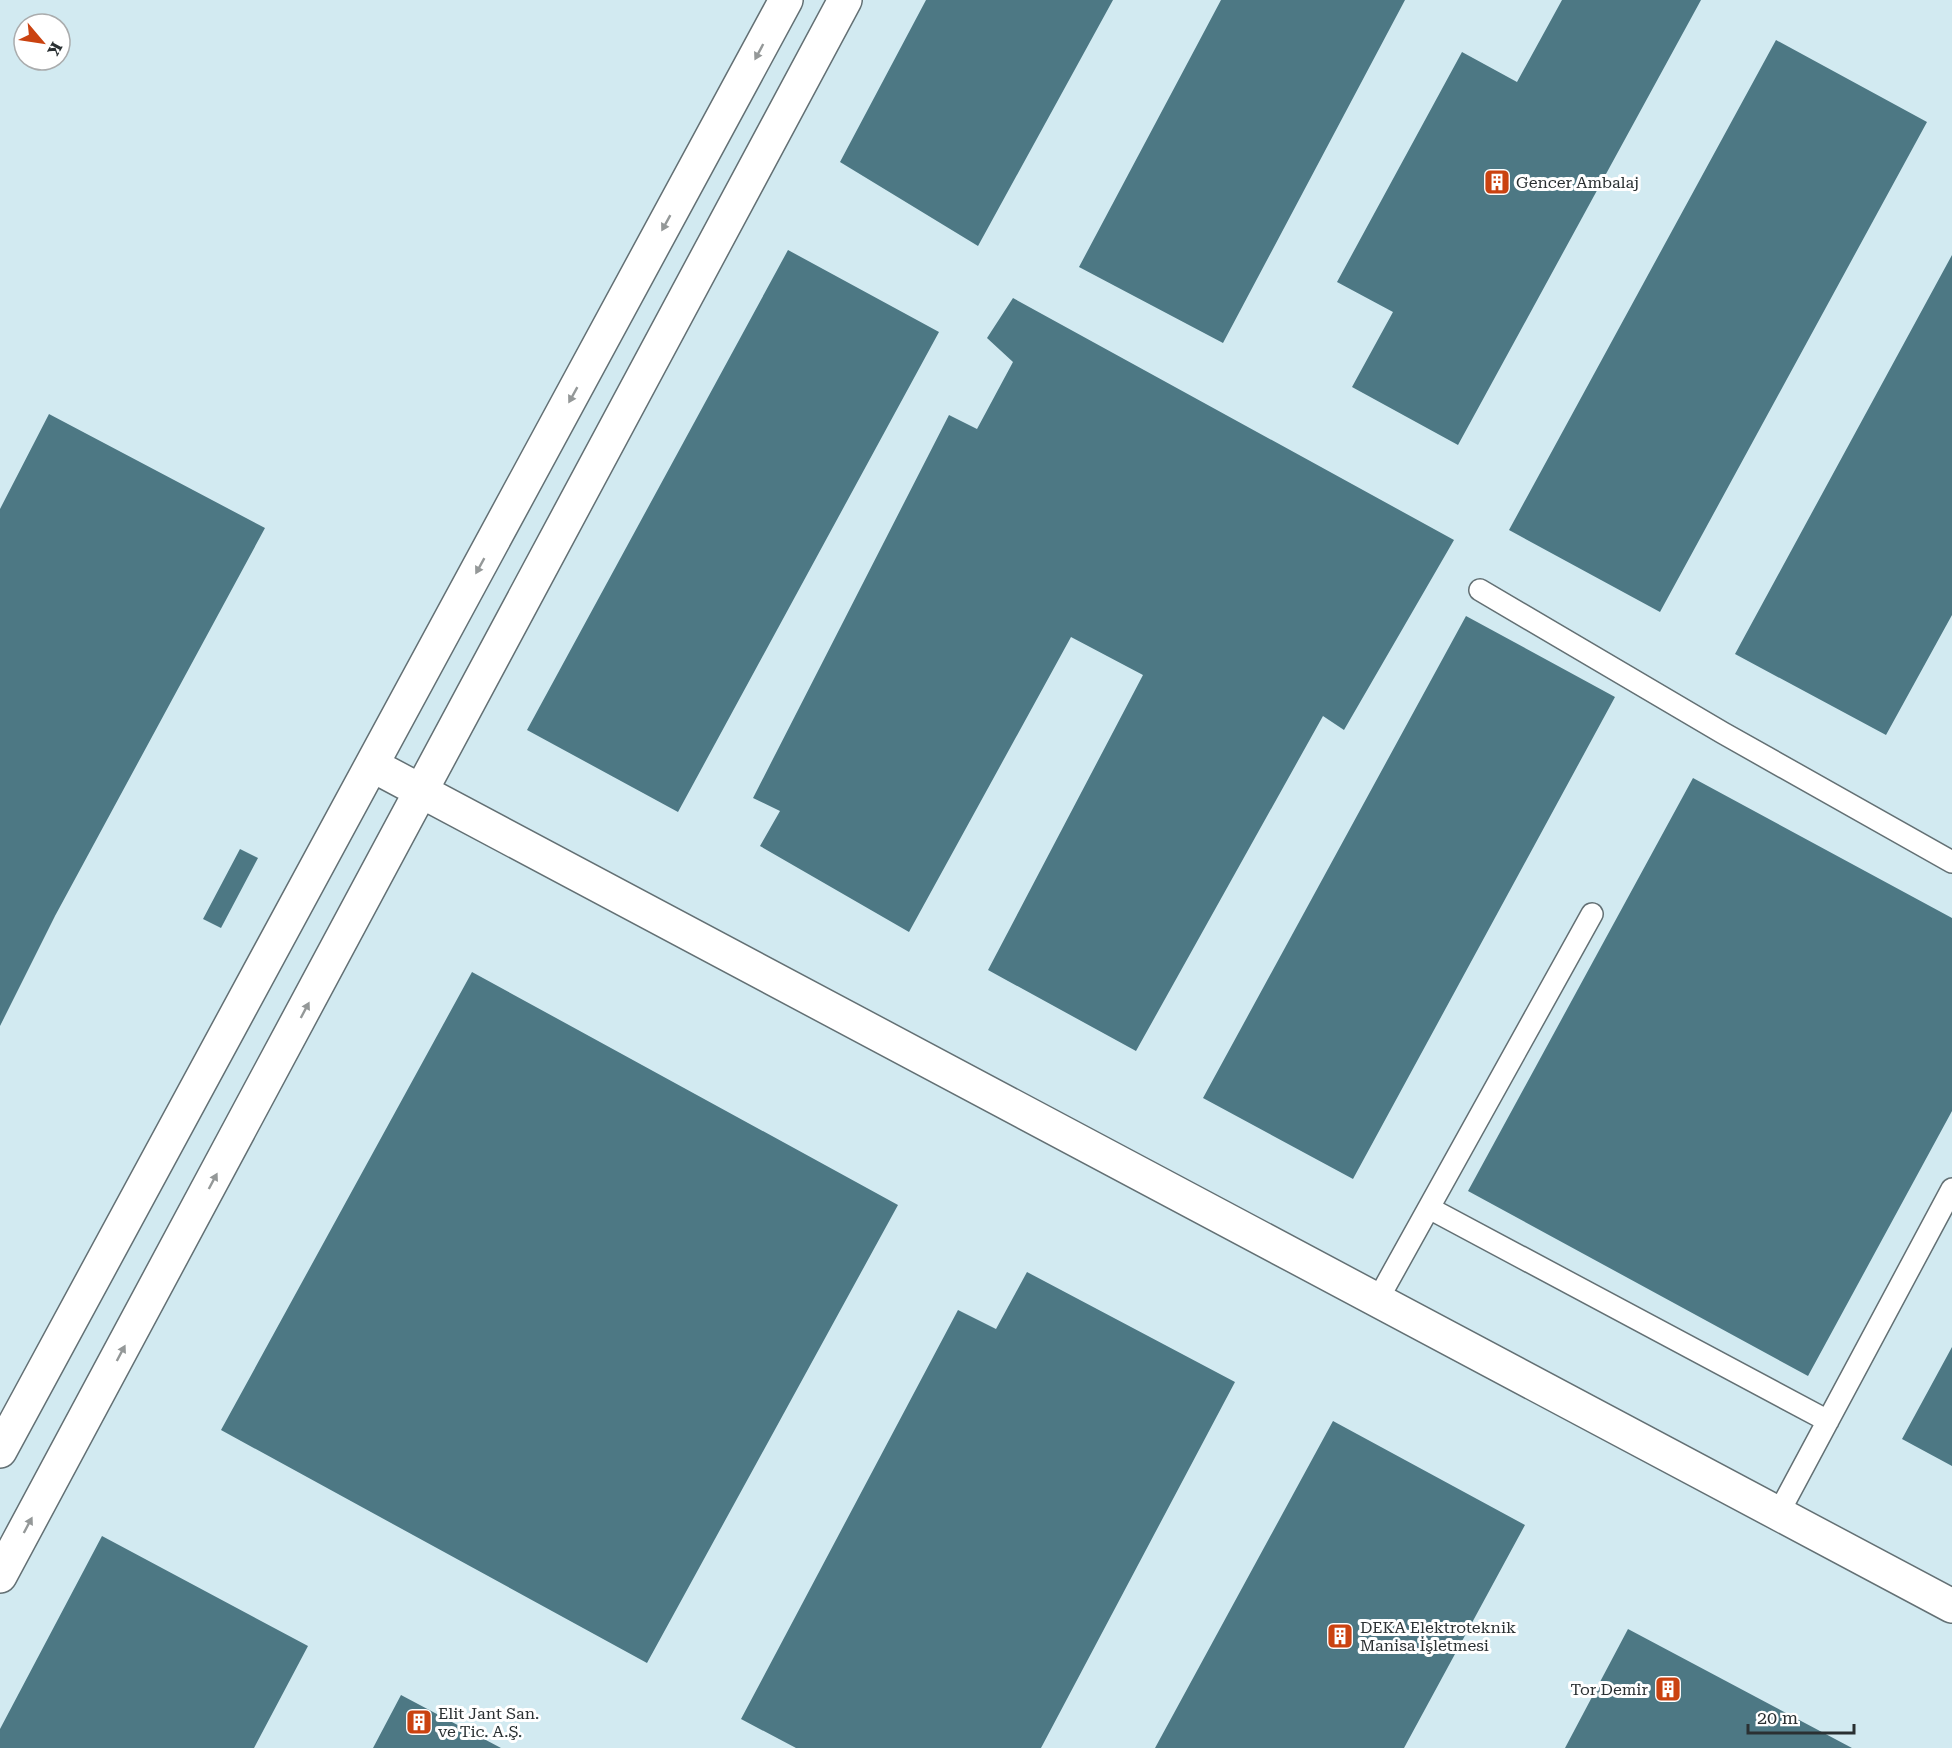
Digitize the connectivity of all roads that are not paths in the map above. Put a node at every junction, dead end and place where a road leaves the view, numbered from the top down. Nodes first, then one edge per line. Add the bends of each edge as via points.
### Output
1 (786, 0) edge
2 (845, 0) edge
3 (1480, 590) dead end
4 (372, 765) junction
5 (422, 792) junction
6 (1952, 862) edge
7 (1592, 914) dead end
8 (1952, 1189) edge
9 (1429, 1208) junction
10 (1377, 1301) junction
11 (1828, 1420) junction
12 (0, 1451) edge
13 (1778, 1514) junction
14 (0, 1576) edge
15 (1952, 1606) edge

1 -> 4 street
2 - 5 street
3 - 6 lane
4 - 5 street
4 - 12 street
5 - 10 street
14 -> 5 street
7 - 9 lane
8 - 11 lane
9 - 10 lane
9 - 11 lane
10 - 13 street
11 - 13 lane
13 - 15 street

